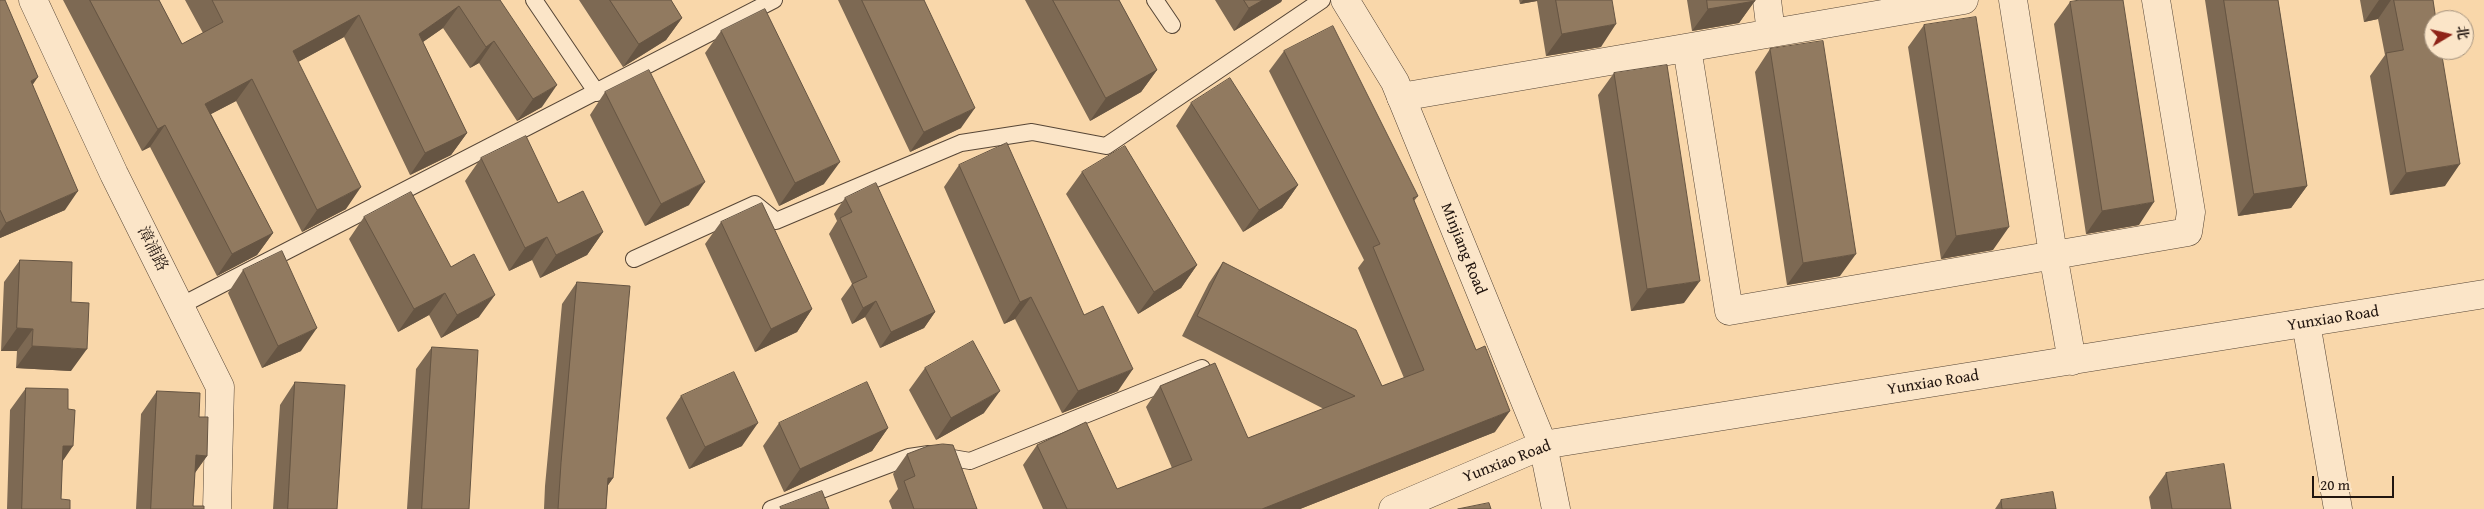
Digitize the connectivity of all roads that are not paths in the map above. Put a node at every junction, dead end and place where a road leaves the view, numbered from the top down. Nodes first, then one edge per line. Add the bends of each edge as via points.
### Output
1 (33, 0) edge
2 (534, 0) edge
3 (774, 0) edge
4 (1155, 0) edge
5 (1322, 0) edge
6 (1345, 0) edge
7 (1767, 0) edge
8 (1964, 0) edge
9 (2013, 0) edge
10 (2156, 0) edge
11 (1172, 25) dead end
12 (1771, 33) junction
13 (1687, 48) junction
14 (597, 93) junction
15 (1401, 97) junction
16 (2053, 254) junction
17 (634, 259) dead end
18 (2484, 294) edge
19 (180, 306) junction
20 (2306, 323) junction
21 (2072, 361) junction
22 (1202, 368) edge
23 (1543, 445) junction
24 (1403, 507) edge
25 (217, 509) edge
26 (771, 509) edge
27 (1556, 509) edge
28 (2338, 509) edge

1 - 19 street, 漳浦路
2 - 14 lane
3 - 14 lane
4 - 11 lane
5 - 17 lane via 1106,146 1032,132 961,143 776,221 755,204
6 - 15 street, Minjiang Road
7 - 12 street
8 - 12 street
9 - 16 street
10 - 16 street via 2191,212 2188,232
12 - 13 street
13 - 15 street
13 - 16 street via 1729,311
14 - 19 lane
15 - 23 street, Minjiang Road
16 - 21 street
18 - 20 street, Yunxiao Road
19 - 25 street, 漳浦路 via 220,387
20 - 21 street, Yunxiao Road
20 - 28 street
21 - 23 street, Yunxiao Road
22 - 26 lane via 970,462 929,454 909,457
23 - 24 street, Yunxiao Road
23 - 27 street, Minjiang Road

